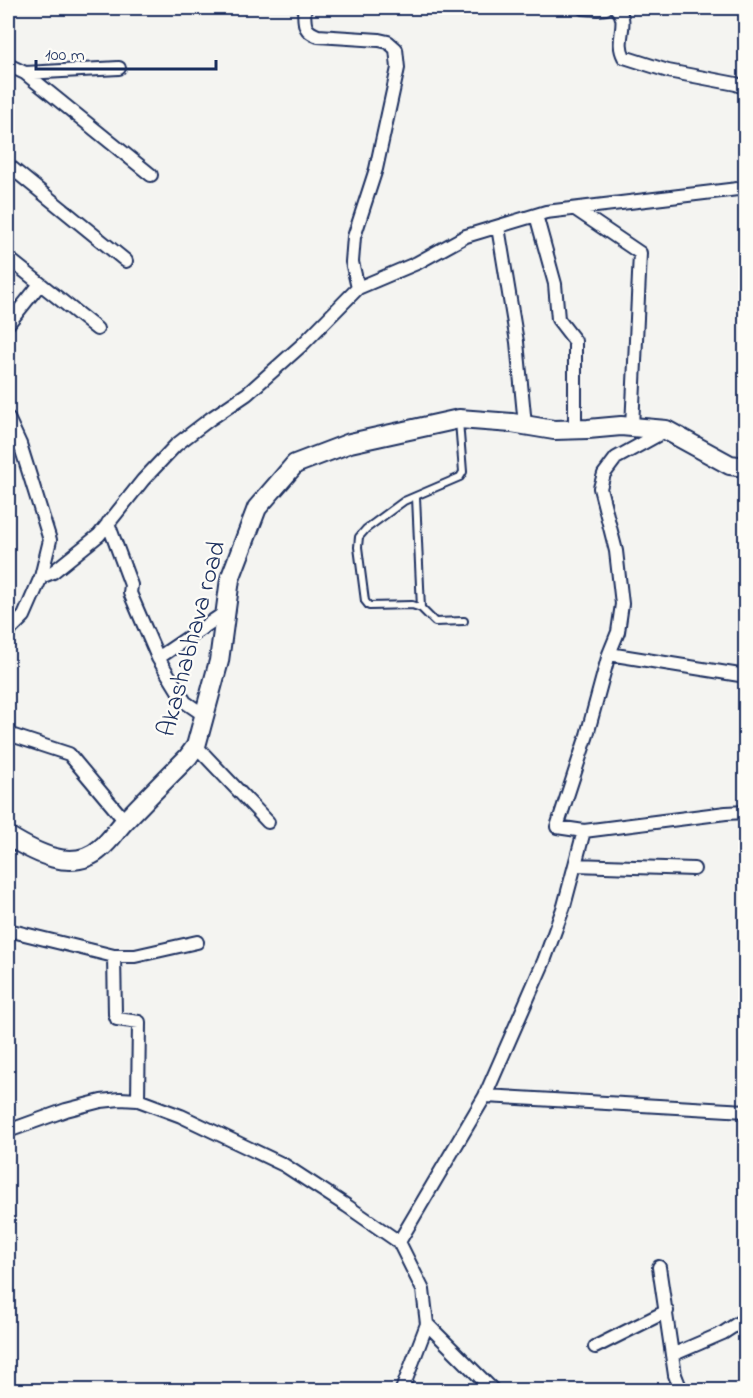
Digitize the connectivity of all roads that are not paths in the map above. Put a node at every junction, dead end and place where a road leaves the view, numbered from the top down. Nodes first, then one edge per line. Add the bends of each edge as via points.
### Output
1 (304, 8) edge
2 (583, 8) edge
3 (606, 8) edge
4 (616, 8) edge
5 (8, 65) edge
6 (119, 68) dead end
7 (25, 73) junction
8 (746, 88) edge
9 (8, 165) edge
10 (152, 176) dead end
11 (746, 188) edge
12 (576, 209) junction
13 (536, 215) junction
14 (498, 227) junction
15 (8, 258) edge
16 (126, 261) dead end
17 (40, 284) junction
18 (357, 288) junction
19 (8, 324) edge
20 (97, 328) dead end
21 (8, 418) edge
22 (459, 419) junction
23 (525, 425) junction
24 (632, 427) junction
25 (575, 430) junction
26 (666, 430) junction
27 (14, 445) edge
28 (746, 467) edge
29 (416, 497) junction
30 (108, 523) junction
31 (41, 577) junction
32 (421, 608) junction
33 (226, 612) junction
34 (464, 621) dead end
35 (8, 632) edge
36 (609, 654) junction
37 (158, 658) junction
38 (746, 676) edge
39 (204, 715) junction
40 (8, 734) edge
41 (196, 746) junction
42 (746, 812) edge
43 (125, 821) junction
44 (268, 822) dead end
45 (584, 831) junction
46 (8, 836) edge
47 (576, 865) junction
48 (694, 869) dead end
49 (8, 930) edge
50 (197, 942) dead end
51 (114, 956) junction
52 (485, 1096) junction
53 (138, 1100) junction
54 (746, 1112) edge
55 (8, 1131) edge
56 (399, 1242) junction
57 (659, 1267) dead end
58 (667, 1311) junction
59 (746, 1318) edge
60 (427, 1324) junction
61 (595, 1347) dead end
62 (672, 1355) junction
63 (402, 1390) edge
64 (493, 1390) edge
65 (681, 1390) edge

1 - 18 street via 309,33 379,40 396,49 399,68 376,169 354,237 352,262
2 - 3 street
4 - 8 street via 624,19 620,41 624,57
5 - 7 street
6 - 7 street
7 - 10 street
9 - 16 street
11 - 12 street
12 - 13 street
12 - 24 street via 640,253
13 - 14 street
13 - 25 street via 555,284 558,319 575,341
14 - 18 street via 466,236 417,263
14 - 23 street via 517,342
15 - 17 street
17 - 19 street
17 - 20 street
18 - 30 street via 247,394 176,445
21 - 27 street
22 - 23 street, Akashabhava road
22 - 29 lane via 463,472 460,477
22 - 33 street, Akashabhava road via 350,443 295,464 257,508 231,579
23 - 25 street, Akashabhava road
24 - 25 street, Akashabhava road
24 - 26 street, Akashabhava road
26 - 28 street, Akashabhava road via 730,465
26 - 36 street via 616,458 603,474 600,488 616,551 622,604 618,632
27 - 31 street via 50,540
29 - 32 lane
29 - 32 lane via 404,501 366,529 359,537 358,547 365,601 369,606
30 - 31 street via 99,535
30 - 37 street via 131,585 130,593
31 - 35 street via 24,616
32 - 34 lane via 435,622
33 - 37 street
33 - 39 street, Akashabhava road via 219,661
36 - 38 street
36 - 45 street via 557,828
37 - 39 street via 185,702
39 - 41 street, Akashabhava road
40 - 43 street via 69,754
41 - 43 street, Akashabhava road
41 - 44 street
42 - 45 street
43 - 46 street, Akashabhava road via 96,853 73,859 59,860 35,852
45 - 47 street
47 - 48 street
47 - 52 street via 544,961
49 - 51 street
50 - 51 street via 135,956
51 - 53 street via 115,1014 117,1019 139,1022
52 - 54 street
52 - 56 street
53 - 55 street via 101,1101
53 - 56 street via 284,1165
56 - 60 street via 423,1290
57 - 58 street
58 - 61 street
58 - 62 street
59 - 62 street via 723,1333
60 - 63 street
60 - 64 street
62 - 65 street

